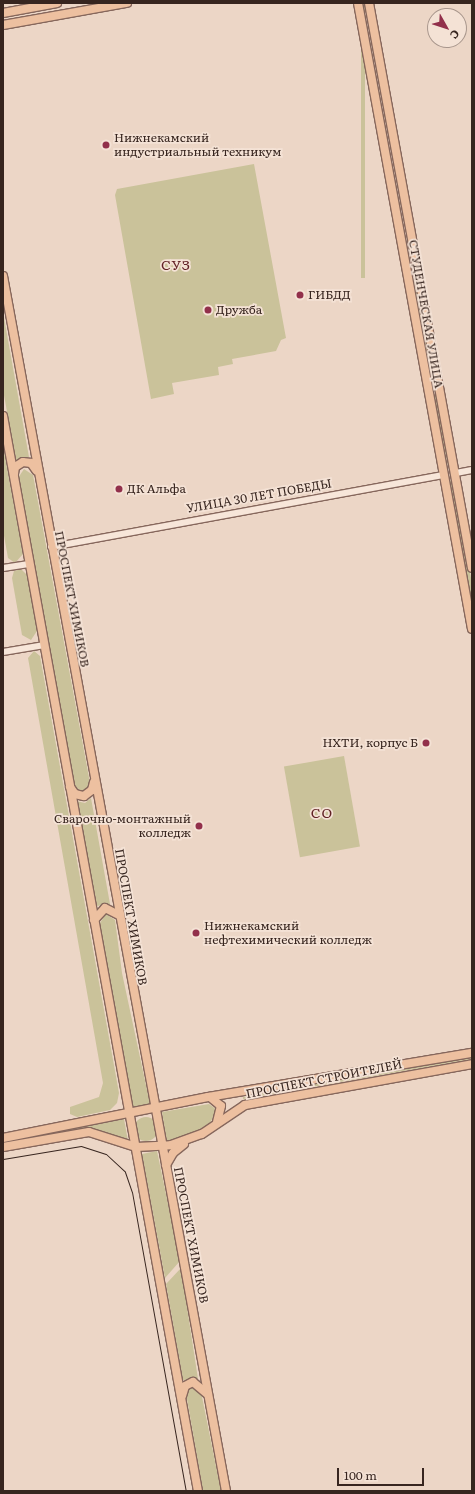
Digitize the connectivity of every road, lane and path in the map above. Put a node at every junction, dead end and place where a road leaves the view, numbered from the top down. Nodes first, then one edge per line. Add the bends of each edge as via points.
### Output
1 (58, 3) edge
2 (127, 3) edge
3 (358, 3) edge
4 (369, 3) edge
5 (3, 13) edge
6 (61, 14) junction
7 (3, 25) edge
8 (3, 276) edge
9 (419, 279) junction
10 (408, 281) junction
11 (439, 386) junction
12 (428, 390) junction
13 (3, 416) edge
14 (472, 470) edge
15 (36, 471) junction
16 (456, 473) junction
17 (444, 475) junction
18 (14, 476) junction
19 (51, 547) junction
20 (29, 564) junction
21 (3, 568) edge
22 (472, 568) edge
23 (472, 629) edge
24 (44, 645) junction
25 (3, 652) edge
26 (94, 781) junction
27 (70, 786) junction
28 (119, 916) junction
29 (94, 921) junction
30 (472, 1052) edge
31 (472, 1064) edge
32 (242, 1091) junction
33 (208, 1097) junction
34 (245, 1105) junction
35 (156, 1108) junction
36 (130, 1113) junction
37 (214, 1126) junction
38 (3, 1138) edge
39 (186, 1142) junction
40 (162, 1146) junction
41 (3, 1147) edge
42 (136, 1147) junction
43 (166, 1166) junction
44 (208, 1398) junction
45 (181, 1399) junction
46 (198, 1491) edge
47 (226, 1491) edge

1 - 5 main road
1 - 6 main road
2 - 6 main road
3 - 10 main road, СТУДЕНЧЕСКАЯ УЛИЦА
4 - 9 main road, СТУДЕНЧЕСКАЯ УЛИЦА
6 - 7 main road
8 - 15 main road, ПРОСПЕКТ ХИМИКОВ
9 - 10 main road via 413,275
9 - 11 main road, СТУДЕНЧЕСКАЯ УЛИЦА
10 - 12 main road, СТУДЕНЧЕСКАЯ УЛИЦА
11 - 12 main road via 435,392
11 - 16 main road, СТУДЕНЧЕСКАЯ УЛИЦА
12 - 17 main road, СТУДЕНЧЕСКАЯ УЛИЦА
13 - 18 main road
14 - 16 street, УЛИЦА 30 ЛЕТ ПОБЕДЫ
15 - 18 main road via 32,463 23,462 15,467
15 - 19 main road, ПРОСПЕКТ ХИМИКОВ
16 - 17 main road, УЛИЦА 30 ЛЕТ ПОБЕДЫ
16 - 22 main road, СТУДЕНЧЕСКАЯ УЛИЦА
17 - 19 street, УЛИЦА 30 ЛЕТ ПОБЕДЫ
17 - 23 main road, СТУДЕНЧЕСКАЯ УЛИЦА
18 - 20 main road
19 - 26 main road, ПРОСПЕКТ ХИМИКОВ
20 - 21 street
20 - 24 main road
24 - 25 street
24 - 27 main road
26 - 27 main road via 92,790 84,796 75,794
26 - 28 main road, ПРОСПЕКТ ХИМИКОВ
27 - 29 main road
28 - 29 main road via 114,910 105,908 97,913
28 - 35 main road, ПРОСПЕКТ ХИМИКОВ
29 - 36 main road
30 - 32 main road, ПРОСПЕКТ СТРОИТЕЛЕЙ
31 - 34 main road, ПРОСПЕКТ СТРОИТЕЛЕЙ
32 - 33 main road, ПРОСПЕКТ СТРОИТЕЛЕЙ
32 - 34 main road via 239,1102
33 - 35 main road, ПРОСПЕКТ СТРОИТЕЛЕЙ
33 - 37 main road via 221,1106
34 - 37 main road, ПРОСПЕКТ СТРОИТЕЛЕЙ
35 - 36 main road, ПРОСПЕКТ СТРОИТЕЛЕЙ
35 - 40 main road, ПРОСПЕКТ ХИМИКОВ
36 - 38 main road, ПРОСПЕКТ СТРОИТЕЛЕЙ
36 - 42 main road
37 - 39 main road, ПРОСПЕКТ СТРОИТЕЛЕЙ
39 - 40 main road, ПРОСПЕКТ СТРОИТЕЛЕЙ
39 - 43 main road via 173,1153
40 - 42 main road, ПРОСПЕКТ СТРОИТЕЛЕЙ
40 - 43 main road, ПРОСПЕКТ ХИМИКОВ
41 - 42 main road, ПРОСПЕКТ СТРОИТЕЛЕЙ via 89,1132
42 - 45 main road
43 - 44 main road, ПРОСПЕКТ ХИМИКОВ
44 - 45 main road via 200,1385 193,1382 185,1386
44 - 47 main road, ПРОСПЕКТ ХИМИКОВ
45 - 46 main road

